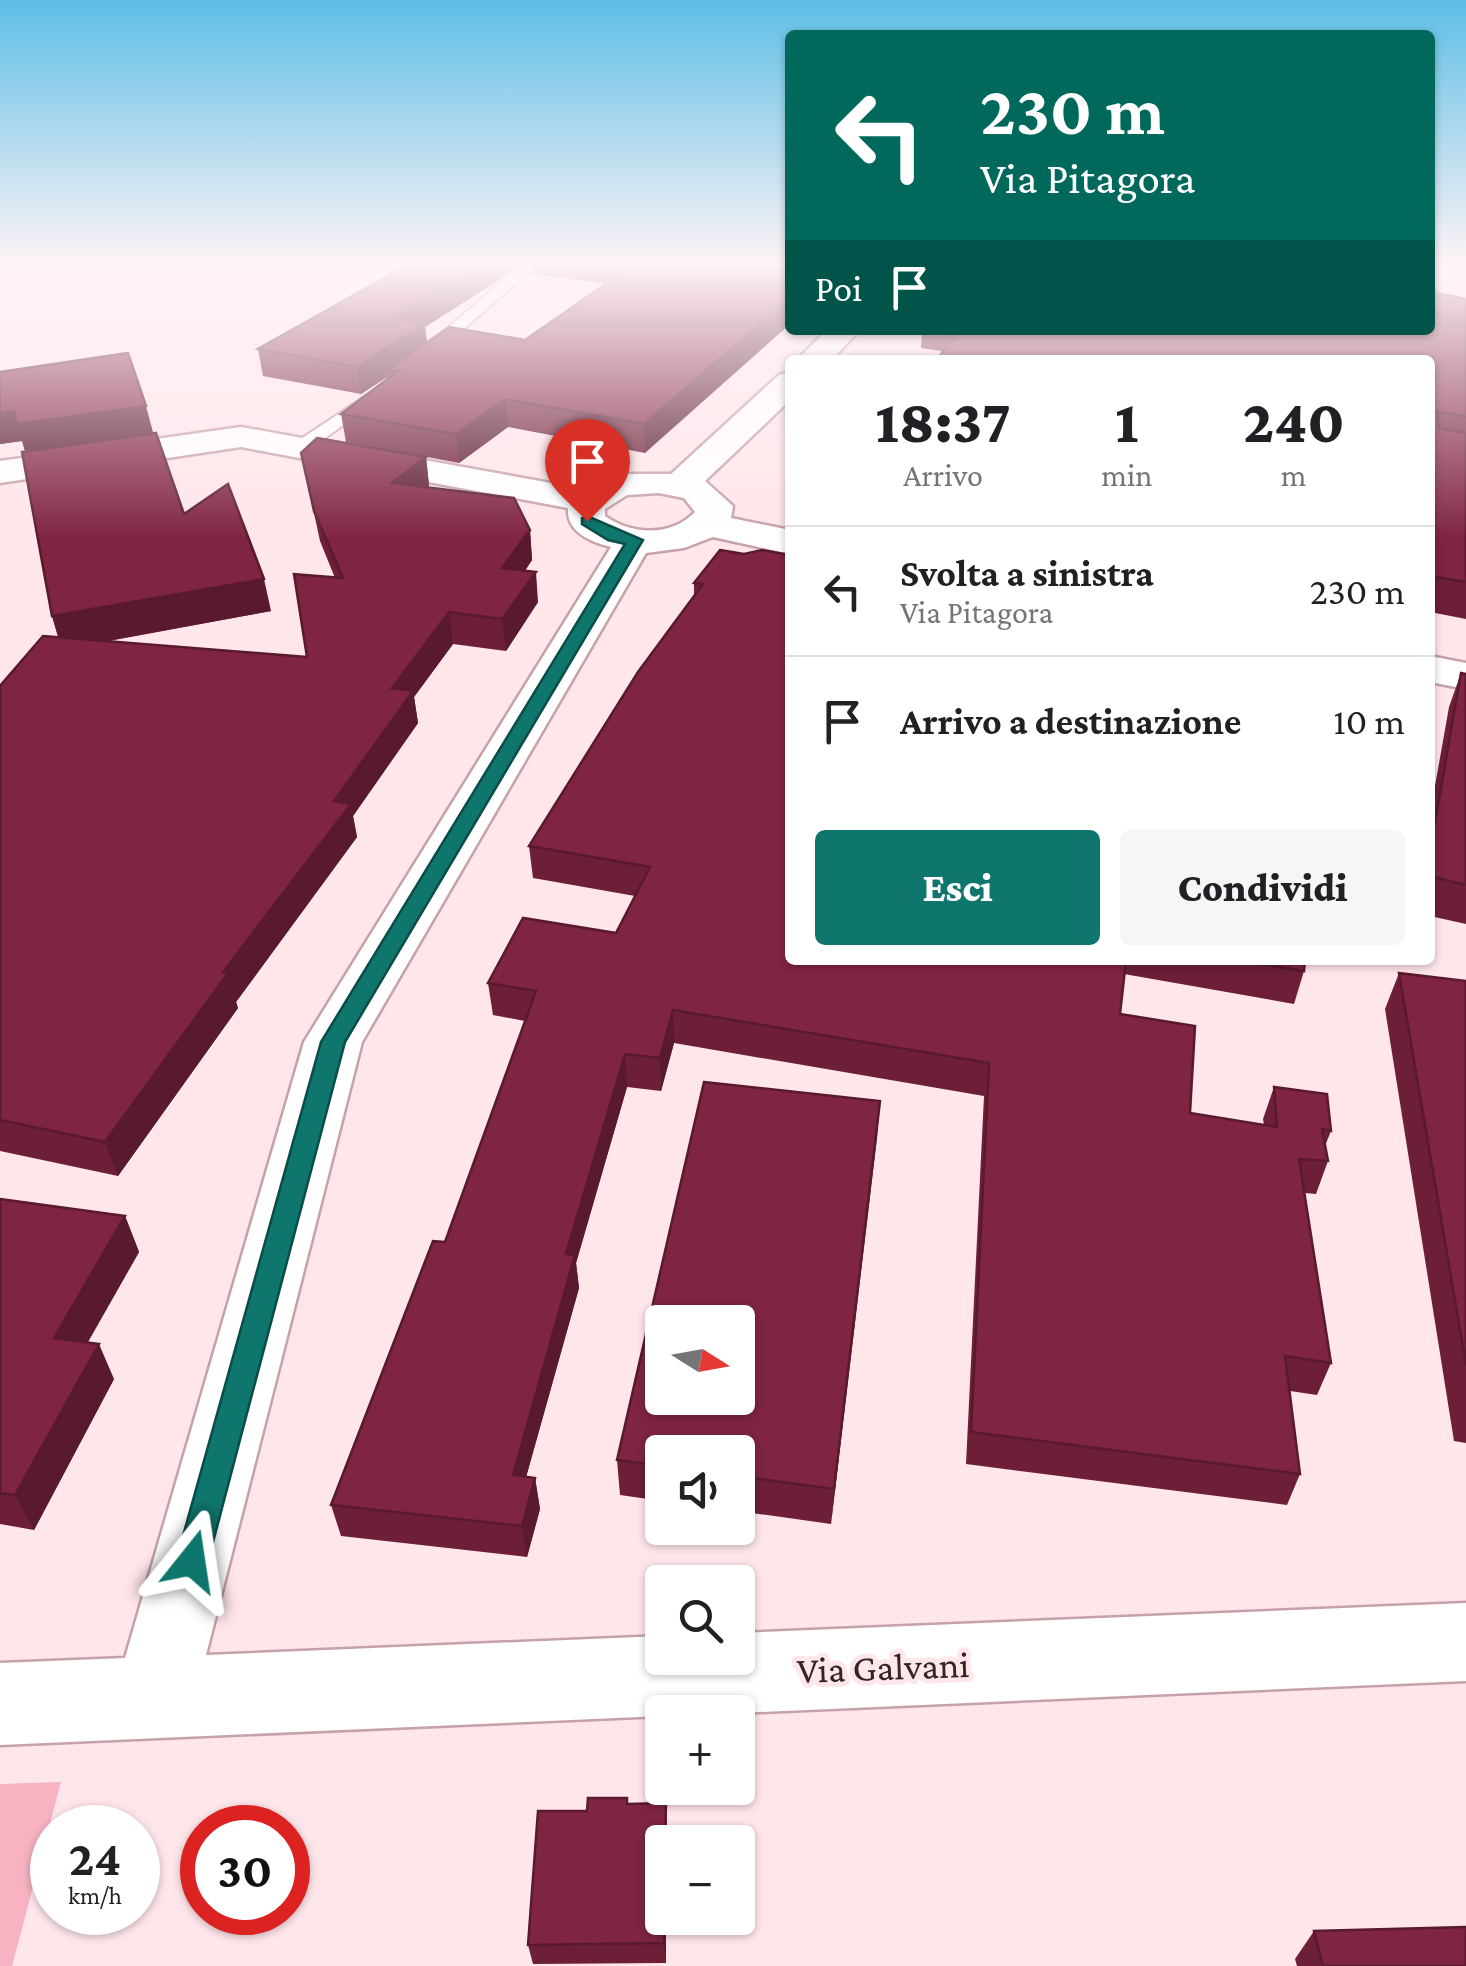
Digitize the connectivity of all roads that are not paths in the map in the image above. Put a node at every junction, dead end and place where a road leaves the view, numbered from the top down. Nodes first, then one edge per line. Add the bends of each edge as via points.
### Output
1 (438, 355) edge
2 (424, 364) edge
3 (392, 386) edge
4 (785, 387) edge
5 (304, 446) junction
6 (0, 472) edge
7 (680, 485) junction
8 (590, 501) junction
9 (707, 524) junction
10 (635, 540) junction
11 (785, 541) edge
12 (1435, 670) edge
13 (1466, 676) edge
14 (1466, 1642) edge
15 (154, 1699) junction
16 (0, 1704) edge

1 - 2 lane
3 - 5 lane
4 - 7 street
5 - 6 street via 241,436
5 - 8 street
7 - 8 street via 638,482
7 - 9 street via 714,506
8 - 10 street via 587,521 597,530
9 - 10 street via 677,538
9 - 11 street
10 - 15 street via 333,1042
12 - 13 street
14 - 15 street, Via Galvani
15 - 16 street, Via Galvani

